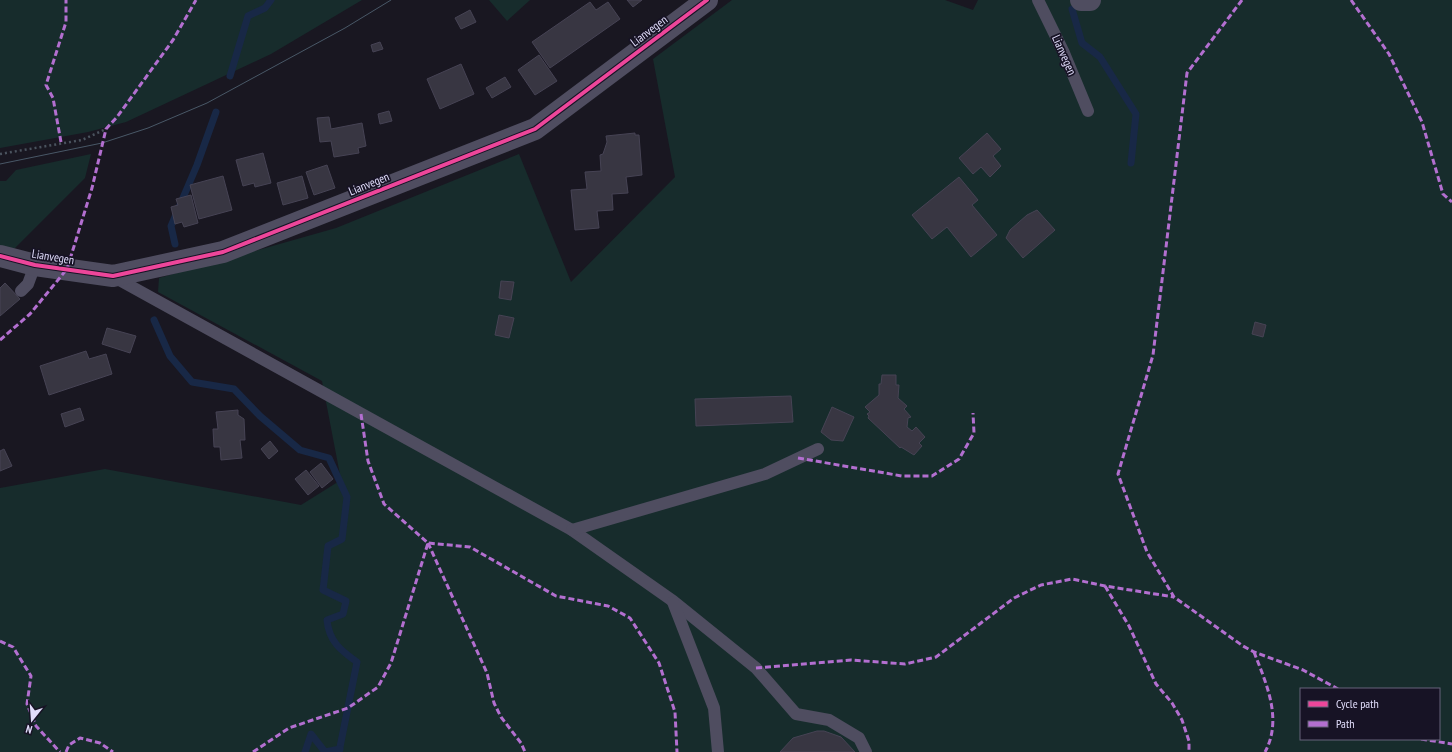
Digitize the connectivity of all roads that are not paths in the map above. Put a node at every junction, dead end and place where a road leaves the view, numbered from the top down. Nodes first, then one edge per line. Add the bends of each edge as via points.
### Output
1 (707, 0) edge
2 (1038, 0) edge
3 (1081, 0) edge
4 (1090, 0) edge
5 (1088, 111) dead end
6 (0, 256) edge
7 (35, 265) junction
8 (113, 276) junction
9 (21, 291) dead end
10 (818, 449) dead end
11 (572, 530) junction
12 (673, 601) junction
13 (718, 752) edge
14 (866, 752) edge

1 - 8 street, Lianvegen via 535,129 223,252
2 - 5 lane, Lianvegen
3 - 4 street
6 - 7 street, Lianvegen
7 - 8 street, Lianvegen
7 - 9 lane via 28,284
8 - 11 lane
10 - 11 lane via 765,474
11 - 12 lane
12 - 13 lane via 714,708
12 - 14 lane via 756,668 796,714 829,720 859,738

